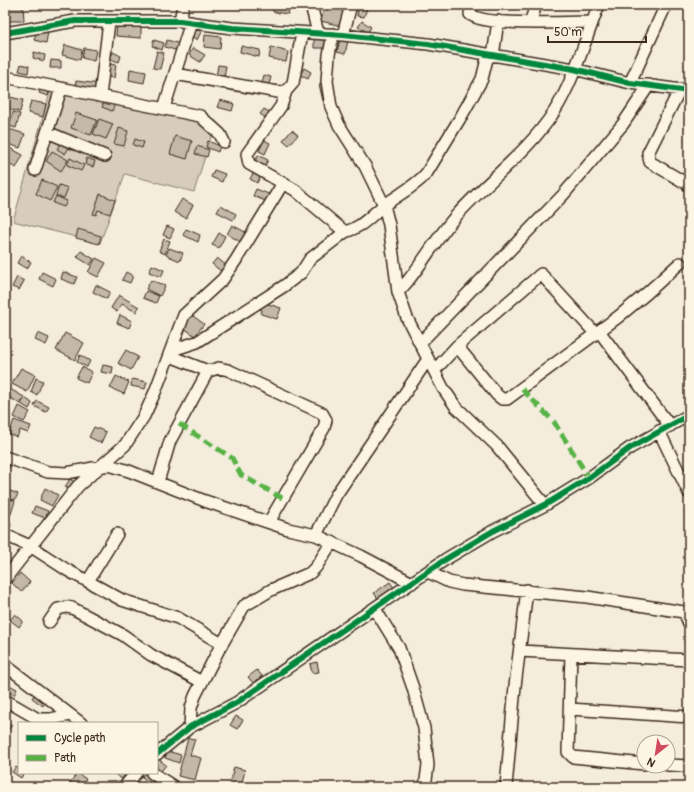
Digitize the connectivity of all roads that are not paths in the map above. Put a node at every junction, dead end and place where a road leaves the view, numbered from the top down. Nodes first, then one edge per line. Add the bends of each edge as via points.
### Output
1 (183, 5) edge
2 (311, 5) edge
3 (351, 5) edge
4 (472, 5) edge
5 (536, 5) edge
6 (599, 5) edge
7 (666, 5) edge
8 (185, 21) junction
9 (498, 21) junction
10 (109, 22) junction
11 (592, 22) junction
12 (530, 23) junction
13 (5, 33) edge
14 (302, 33) junction
15 (318, 33) junction
16 (338, 35) junction
17 (491, 55) junction
18 (574, 69) junction
19 (175, 74) junction
20 (5, 77) edge
21 (630, 83) junction
22 (649, 85) junction
23 (61, 89) junction
24 (687, 90) edge
25 (286, 91) junction
26 (100, 96) junction
27 (164, 108) junction
28 (47, 132) junction
29 (224, 142) dead end
30 (105, 156) dead end
31 (35, 170) dead end
32 (283, 183) junction
33 (689, 185) edge
34 (384, 205) junction
35 (345, 232) junction
36 (680, 263) dead end
37 (398, 292) junction
38 (597, 332) junction
39 (420, 343) junction
40 (457, 346) junction
41 (171, 353) junction
42 (428, 359) junction
43 (208, 371) junction
44 (434, 371) junction
45 (689, 415) edge
46 (670, 426) junction
47 (659, 431) junction
48 (5, 458) edge
49 (98, 467) junction
50 (158, 482) junction
51 (689, 493) edge
52 (545, 505) junction
53 (269, 522) junction
54 (117, 534) dead end
55 (5, 535) edge
56 (316, 535) junction
57 (332, 542) junction
58 (30, 546) junction
59 (428, 572) junction
60 (5, 579) edge
61 (88, 581) junction
62 (412, 583) junction
63 (527, 590) junction
64 (375, 609) junction
65 (686, 612) edge
66 (49, 622) dead end
67 (689, 623) edge
68 (222, 644) junction
69 (520, 651) junction
70 (571, 654) junction
71 (689, 660) edge
72 (5, 665) edge
73 (202, 682) junction
74 (5, 700) edge
75 (570, 709) junction
76 (70, 715) junction
77 (689, 717) edge
78 (80, 722) edge
79 (190, 727) junction
80 (158, 753) edge
81 (636, 763) edge
82 (676, 765) edge
83 (689, 766) edge
84 (135, 774) edge
85 (154, 774) edge
86 (124, 787) edge
87 (174, 787) edge
88 (426, 787) edge
89 (506, 787) edge

1 - 8 street
2 - 15 street
3 - 16 street
4 - 9 street via 472,16
5 - 12 street
6 - 11 street
7 - 21 street
8 - 10 street
8 - 14 street via 232,28
8 - 19 street
9 - 12 street
9 - 17 street
10 - 13 street via 75,22
10 - 26 street
11 - 12 street
11 - 18 street
14 - 15 street
14 - 25 street via 293,83
15 - 16 street
16 - 17 street via 428,44
16 - 34 street via 329,55 327,81 331,107
17 - 18 street
17 - 34 street via 482,79 431,167 419,182
18 - 21 street
18 - 37 street via 558,105 531,142 495,175 456,217
19 - 25 street via 278,92
19 - 27 street
20 - 23 street
21 - 22 street
22 - 24 street
22 - 39 street via 624,124 563,195
23 - 26 street
23 - 28 street
24 - 33 street via 648,153 648,158 650,162
25 - 32 street via 281,106 247,154 249,164
26 - 27 street
27 - 29 street via 200,116 220,134
28 - 30 street
28 - 31 street
32 - 35 street
32 - 41 street via 222,278 184,315
34 - 35 street via 361,226
34 - 37 street
35 - 41 street via 310,259 301,273 284,286 196,342
36 - 38 street via 647,294
37 - 39 street via 407,318
38 - 40 street via 507,399 497,395
38 - 40 street via 541,274
38 - 46 street
39 - 42 street
40 - 44 street
41 - 43 street
41 - 49 street via 152,398 133,433 125,445
42 - 44 street
42 - 56 street via 336,495
43 - 50 street via 170,441
43 - 53 street via 219,368 228,370 322,413 326,420 324,428
44 - 52 street via 456,407 497,446
45 - 46 street
46 - 47 street
47 - 51 street
47 - 52 street
48 - 49 street via 48,472 68,473
49 - 50 street via 109,465
49 - 58 street via 78,486
50 - 53 street
52 - 59 street via 493,531
53 - 56 street
54 - 61 street
55 - 58 street
56 - 57 street
57 - 62 street
57 - 68 street via 310,573 265,593 244,606
58 - 60 street
58 - 61 street
59 - 62 street
59 - 63 street via 449,582 463,585
61 - 68 street via 122,600 178,618
62 - 64 street
63 - 65 street
63 - 69 street
64 - 79 street via 236,703
64 - 88 street via 399,648 413,688 424,728 428,766
65 - 67 street
66 - 73 street via 58,609 72,608 123,634 151,655
68 - 73 street
69 - 70 street
69 - 89 street
70 - 71 street
70 - 75 street
72 - 76 street
73 - 79 street via 191,708
74 - 76 street via 38,719
75 - 77 street
75 - 81 street via 570,755
76 - 78 street
79 - 80 street
82 - 83 street
84 - 86 street
85 - 87 street

